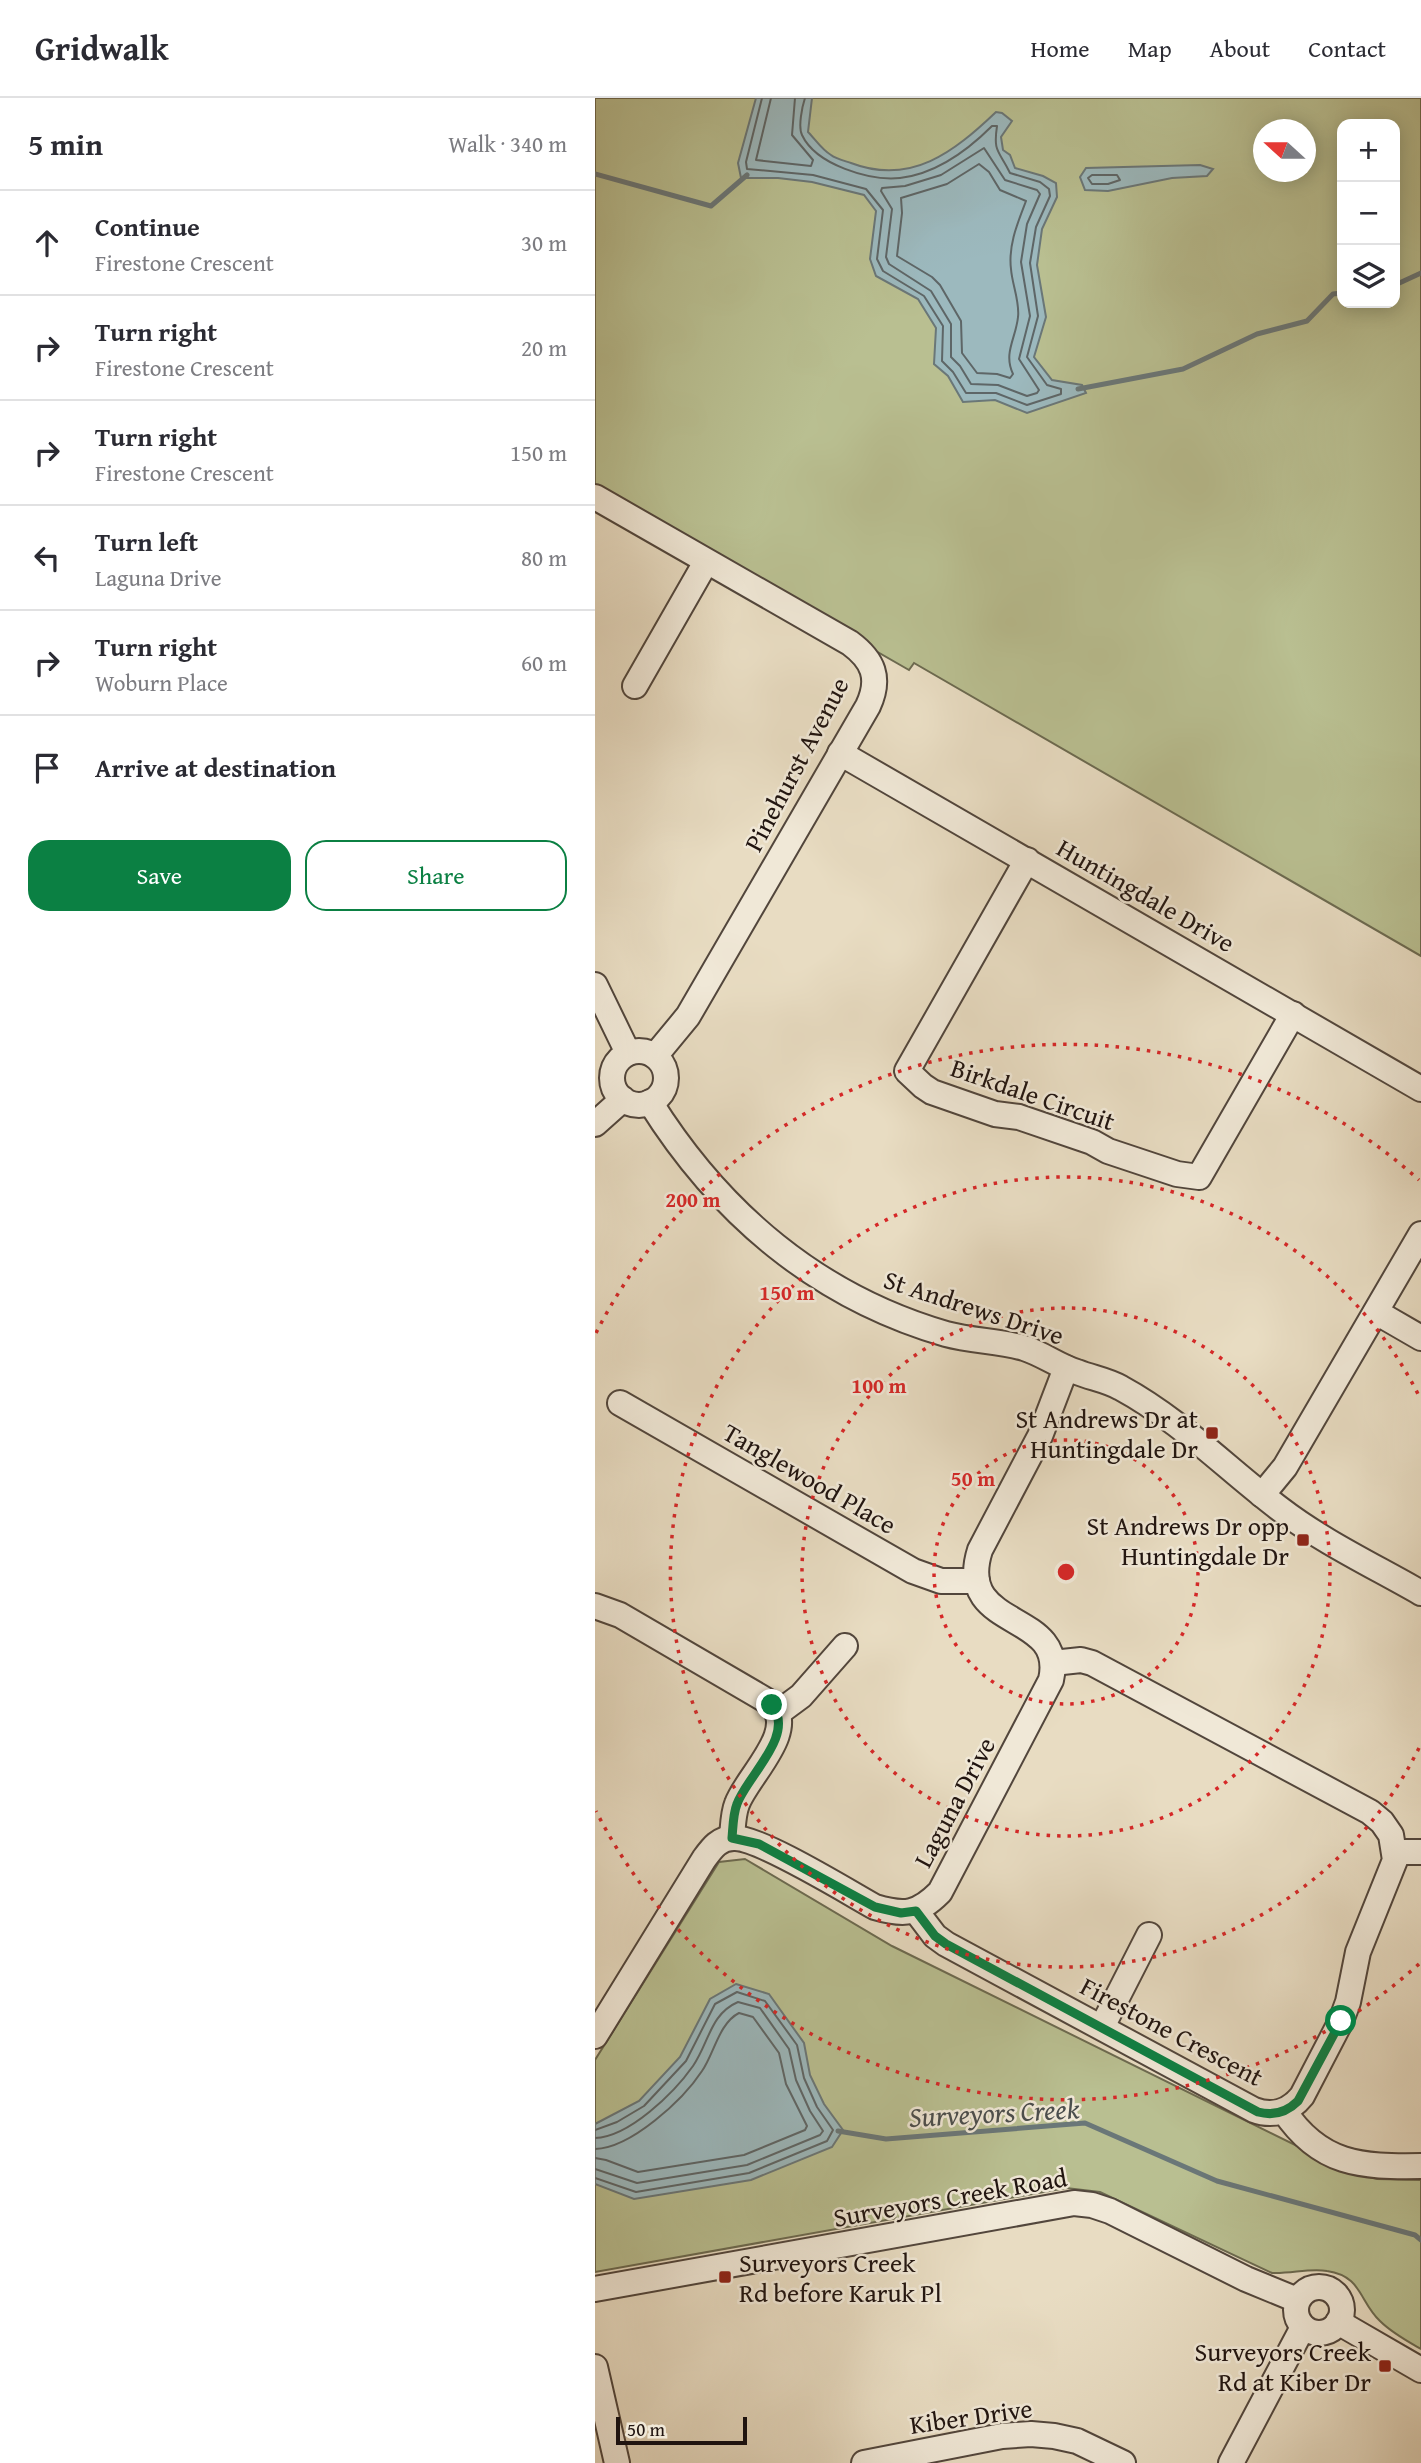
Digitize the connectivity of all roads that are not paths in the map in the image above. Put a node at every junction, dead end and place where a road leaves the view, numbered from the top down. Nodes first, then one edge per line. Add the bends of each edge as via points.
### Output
1 (595, 497) edge
2 (706, 562) junction
3 (635, 686) dead end
4 (840, 754) junction
5 (1027, 860) junction
6 (595, 985) edge
7 (1293, 1014) junction
8 (628, 1053) junction
9 (655, 1056) junction
10 (1421, 1088) edge
11 (623, 1099) junction
12 (650, 1102) junction
13 (595, 1124) edge
14 (1421, 1234) edge
15 (1376, 1312) junction
16 (1421, 1338) edge
17 (1066, 1368) junction
18 (620, 1403) dead end
19 (1262, 1495) junction
20 (977, 1581) junction
21 (1421, 1593) edge
22 (595, 1606) edge
23 (595, 1612) edge
24 (595, 1622) edge
25 (845, 1646) dead end
26 (1053, 1663) junction
27 (778, 1713) junction
28 (732, 1838) junction
29 (1395, 1852) junction
30 (1421, 1852) edge
31 (916, 1911) junction
32 (1149, 1935) dead end
33 (599, 2022) edge
34 (1102, 2027) junction
35 (1283, 2111) junction
36 (1421, 2166) edge
37 (595, 2289) edge
38 (1297, 2300) junction
39 (1338, 2322) junction
40 (1303, 2327) junction
41 (595, 2367) edge
42 (1421, 2370) edge
43 (617, 2463) edge
44 (864, 2463) edge
45 (1123, 2463) edge
46 (1231, 2463) edge

1 - 2 street, Pinehurst Avenue
2 - 3 street
2 - 4 street, Pinehurst Avenue via 867,657 874,681 871,698
4 - 5 street, Huntingdale Drive
4 - 9 street, Pinehurst Avenue via 688,1016
5 - 7 street, Huntingdale Drive
5 - 7 street, Birkdale Circuit via 907,1071 923,1086 1139,1162 1199,1177
6 - 8 street
7 - 10 street, Huntingdale Drive
8 - 9 street
8 - 11 street via 616,1063 612,1078
9 - 12 street via 664,1068 665,1084
11 - 12 street via 636,1105
11 - 13 street
12 - 17 street, St Andrews Drive via 720,1196 771,1243 822,1279 917,1324 966,1339 1023,1348
14 - 15 street
15 - 16 street
15 - 19 street via 1285,1467
17 - 19 street, St Andrews Drive via 1107,1380 1148,1404
17 - 20 street via 1040,1436 980,1550
18 - 20 street, Tanglewood Place via 913,1572 941,1581
19 - 21 street, St Andrews Drive via 1294,1519
20 - 26 street via 988,1603 1037,1634
22 - 27 street via 620,1615 769,1702
23 - 24 street
25 - 27 street via 801,1696
26 - 29 street via 1092,1663 1370,1812 1387,1827
26 - 31 street, Laguna Drive via 1047,1689 947,1881
27 - 28 street via 779,1732 737,1804
28 - 31 street via 759,1844 875,1907
28 - 33 street via 711,1850
29 - 30 street
29 - 35 street, Firestone Crescent via 1393,1869 1358,1952 1341,2021 1302,2096
31 - 34 street, Firestone Crescent via 946,1944
32 - 34 street
34 - 35 street, Firestone Crescent via 1254,2110
35 - 36 street via 1300,2134 1343,2160
37 - 38 street, Surveyors Creek Road via 1074,2203 1110,2211
38 - 39 street via 1315,2286 1329,2289 1342,2307
38 - 40 street via 1296,2314
39 - 40 street via 1322,2333
39 - 42 street
40 - 46 street
41 - 43 street
44 - 45 street, Kiber Drive via 1031,2434 1077,2441

